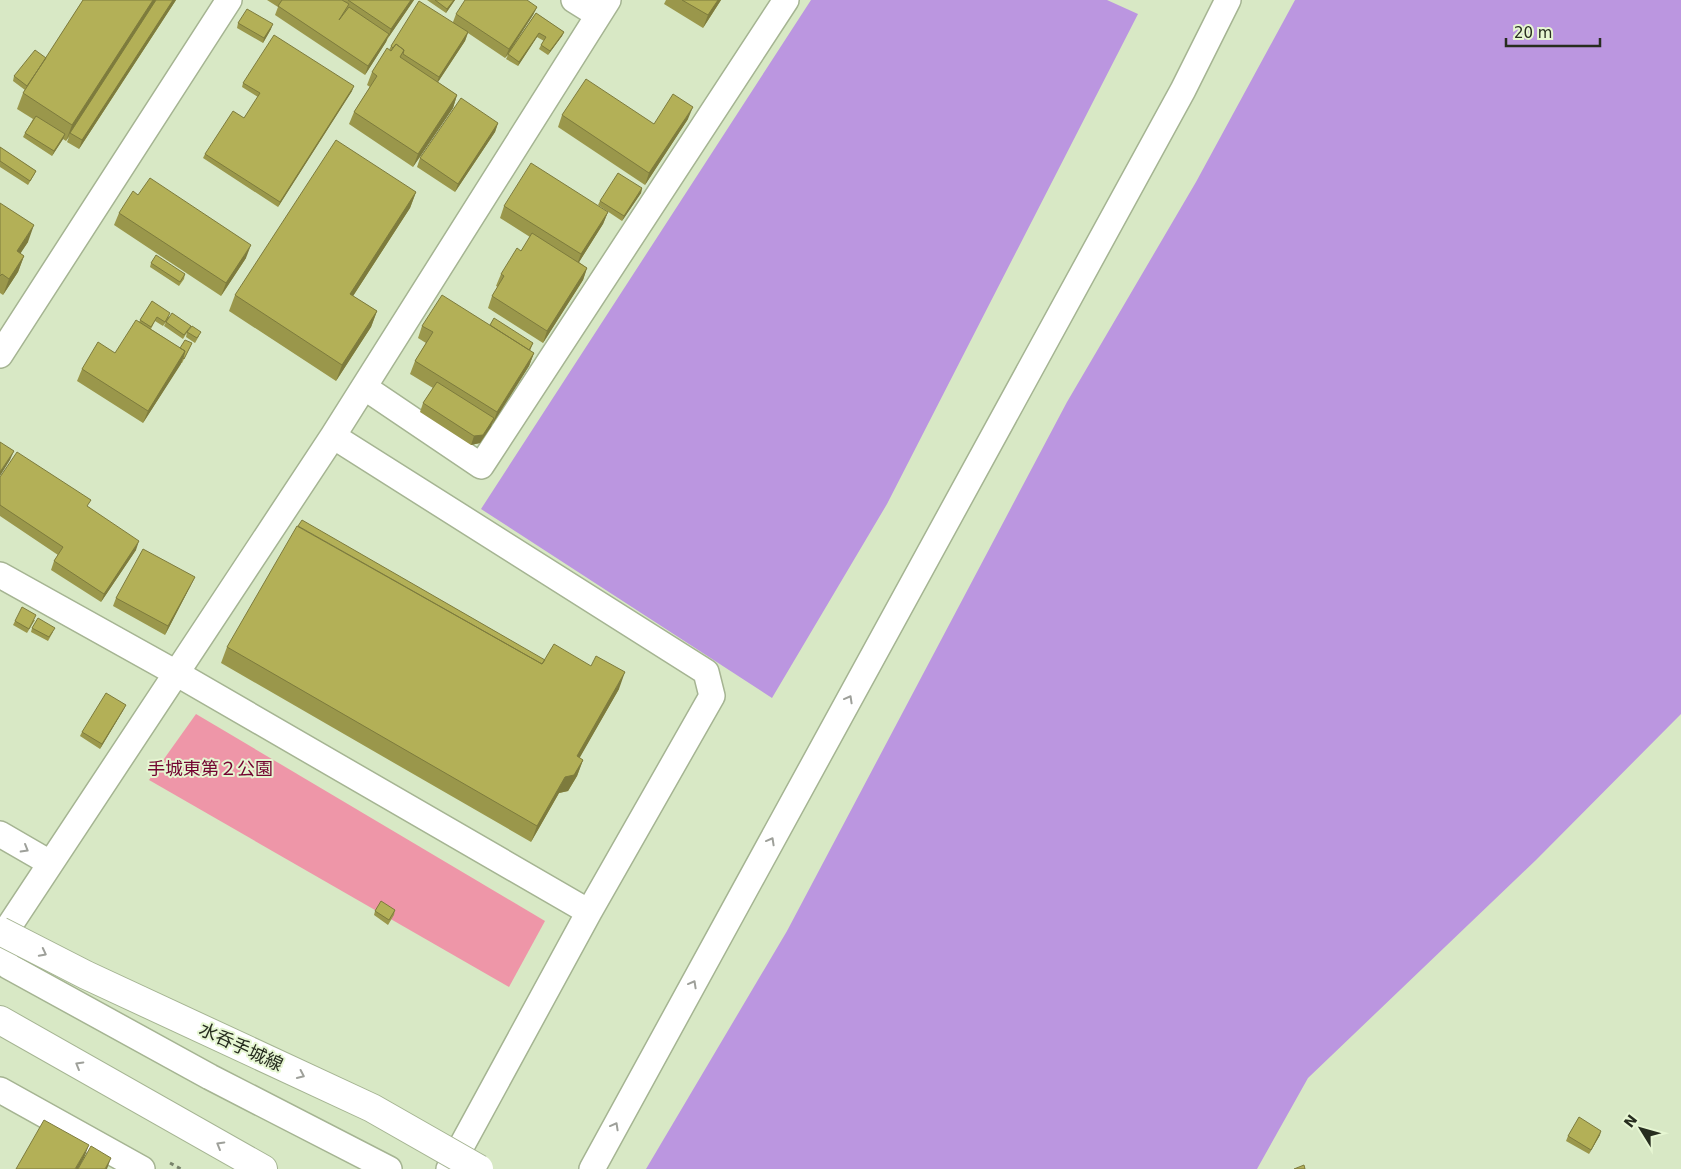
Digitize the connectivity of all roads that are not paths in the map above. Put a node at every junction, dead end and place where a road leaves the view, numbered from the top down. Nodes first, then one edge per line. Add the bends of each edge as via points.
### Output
1 (229, 0) edge
2 (574, 0) edge
3 (786, 0) edge
4 (1228, 0) edge
5 (603, 8) edge
6 (0, 355) edge
7 (364, 387) junction
8 (333, 436) junction
9 (0, 575) edge
10 (176, 673) junction
11 (0, 834) edge
12 (50, 863) junction
13 (589, 912) junction
14 (0, 931) edge
15 (0, 940) edge
16 (0, 951) edge
17 (8, 1024) edge
18 (0, 1090) edge
19 (142, 1169) edge
20 (263, 1169) edge
21 (389, 1169) edge
22 (449, 1169) edge
23 (479, 1169) edge
24 (592, 1169) edge

1 - 6 street
2 - 5 street
3 - 7 street via 481,466
24 -> 4 street via 1173,108
5 - 7 street
7 - 8 street
8 - 10 street
8 - 13 street via 706,672 712,696
9 - 10 street
10 - 12 street
10 - 13 street
11 -> 12 street
12 - 15 street
13 - 22 street
14 -> 23 main road, 水呑手城線, bridge via 86,975 372,1108
16 - 21 street via 8,966 210,1077
20 -> 17 main road
18 - 19 street

